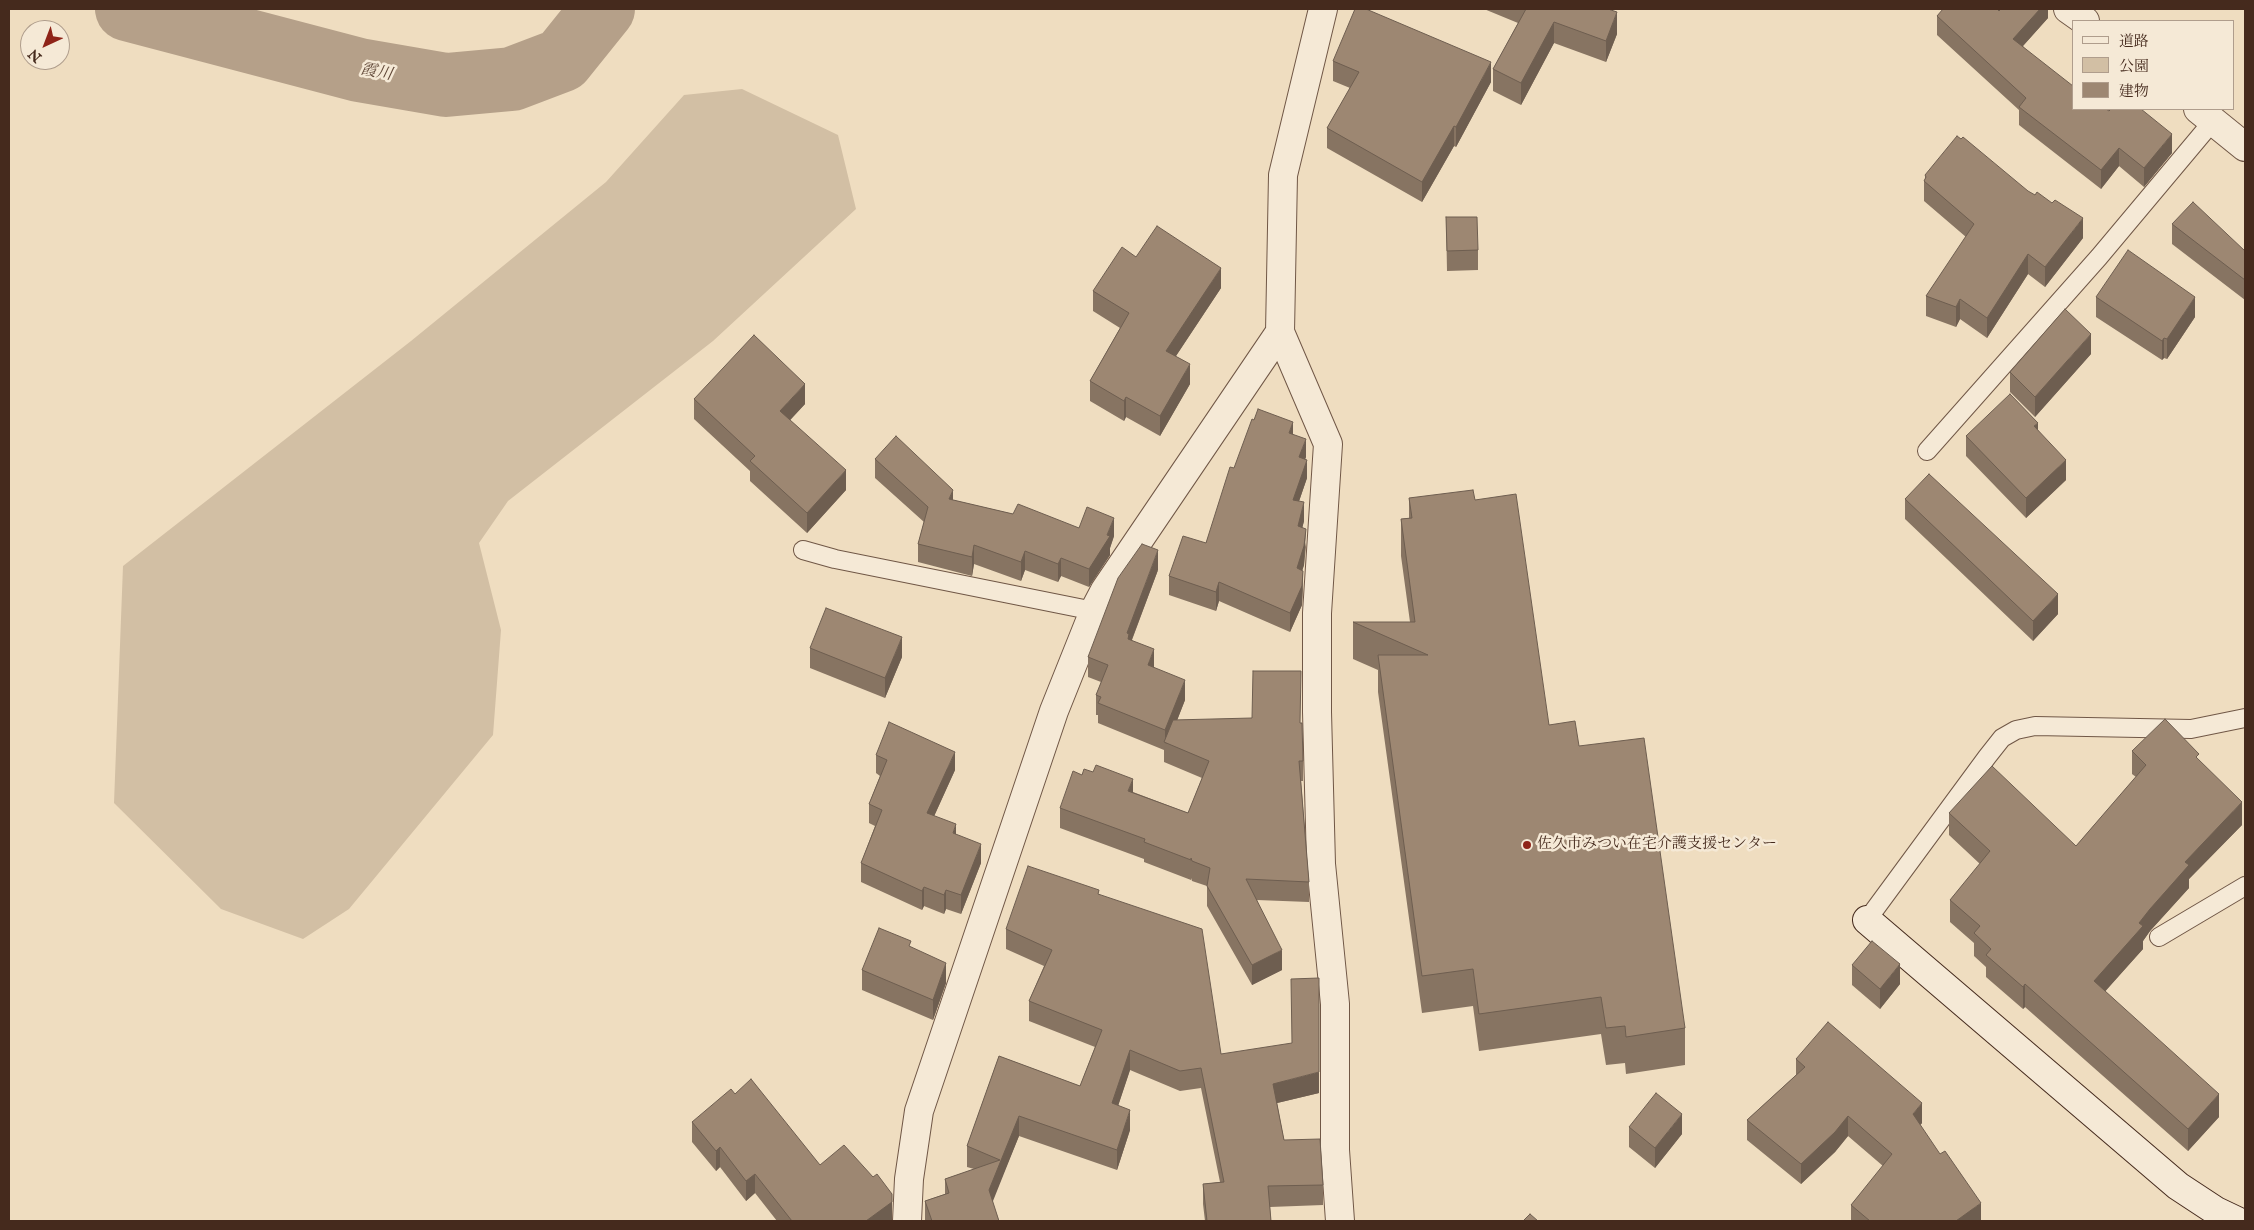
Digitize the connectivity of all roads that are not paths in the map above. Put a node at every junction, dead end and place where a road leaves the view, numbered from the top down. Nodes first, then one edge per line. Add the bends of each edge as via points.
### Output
1 (1323, 9) edge
2 (2068, 9) edge
3 (2083, 20) edge
4 (2206, 115) edge
5 (2245, 147) edge
6 (1280, 332) junction
7 (1927, 451) dead end
8 (803, 550) dead end
9 (1094, 611) junction
10 (2245, 718) edge
11 (2245, 886) edge
12 (1867, 920) joint
13 (2159, 937) dead end
14 (907, 1221) edge
15 (1340, 1221) edge
16 (2237, 1221) edge

1 - 6 street via 1283,175
2 - 3 street
4 - 5 street
4 - 7 lane via 2099,257
6 - 9 street
6 - 15 street via 1328,444 1318,613 1317,712 1321,864 1336,1004 1335,1150
8 - 9 lane
9 - 14 street via 1054,711 919,1111 909,1179
10 - 12 lane via 2191,729 2035,726 2016,730 2002,738 1992,750
11 - 13 lane
12 - 16 street via 2178,1186

